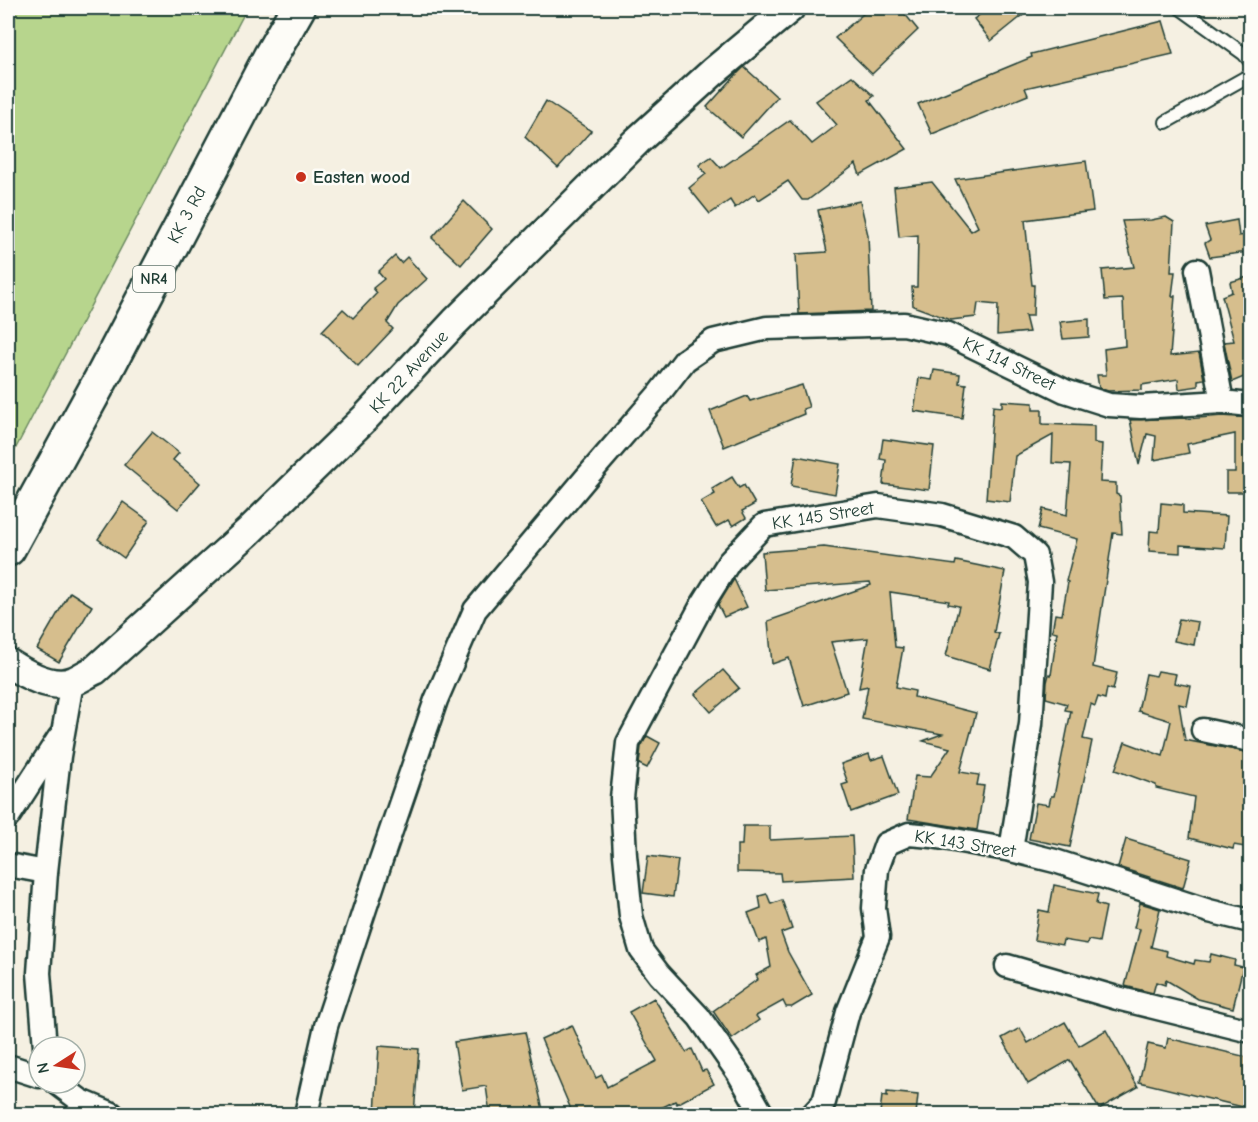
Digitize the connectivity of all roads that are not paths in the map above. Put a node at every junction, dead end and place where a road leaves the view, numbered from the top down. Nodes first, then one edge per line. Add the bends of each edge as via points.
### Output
1 (298, 8) edge
2 (790, 8) edge
3 (1180, 8) edge
4 (1251, 61) edge
5 (1251, 75) edge
6 (1166, 122) dead end
7 (1197, 270) dead end
8 (1222, 402) junction
9 (1251, 405) edge
10 (8, 549) edge
11 (8, 663) edge
12 (72, 682) junction
13 (1203, 730) dead end
14 (63, 731) junction
15 (1251, 740) edge
16 (8, 817) edge
17 (1011, 850) junction
18 (8, 865) edge
19 (46, 872) junction
20 (1251, 921) edge
21 (1007, 966) dead end
22 (1251, 1031) edge
23 (44, 1035) edge
24 (8, 1066) edge
25 (27, 1072) edge
26 (73, 1095) edge
27 (112, 1114) edge
28 (306, 1114) edge
29 (760, 1114) edge
30 (813, 1114) edge

1 - 10 highway, KK 3 Rd / NR4
2 - 12 street, KK 22 Avenue via 637,141 248,532 94,670
3 - 4 lane
5 - 6 lane
7 - 8 street
8 - 9 street, KK 114 Street
8 - 28 street, KK 114 Street via 1108,405 1065,392 948,334 904,324 767,328 712,341 685,360 475,610 436,700 326,1026
11 - 12 street via 53,683
12 - 14 street
13 - 15 street
14 - 16 street
14 - 19 street
17 - 20 street, KK 143 Street
17 - 29 street, KK 145 Street via 1031,724 1040,582 1035,555 1014,537 942,515 878,506 764,525 729,561 628,742 622,798 631,916 641,950 699,1017 740,1074
17 - 30 street, KK 143 Street via 909,834 886,844 876,869 874,908 878,937 848,1012 824,1102
18 - 19 street
19 - 23 street via 39,973
21 - 22 street
24 - 25 street
26 - 27 street

